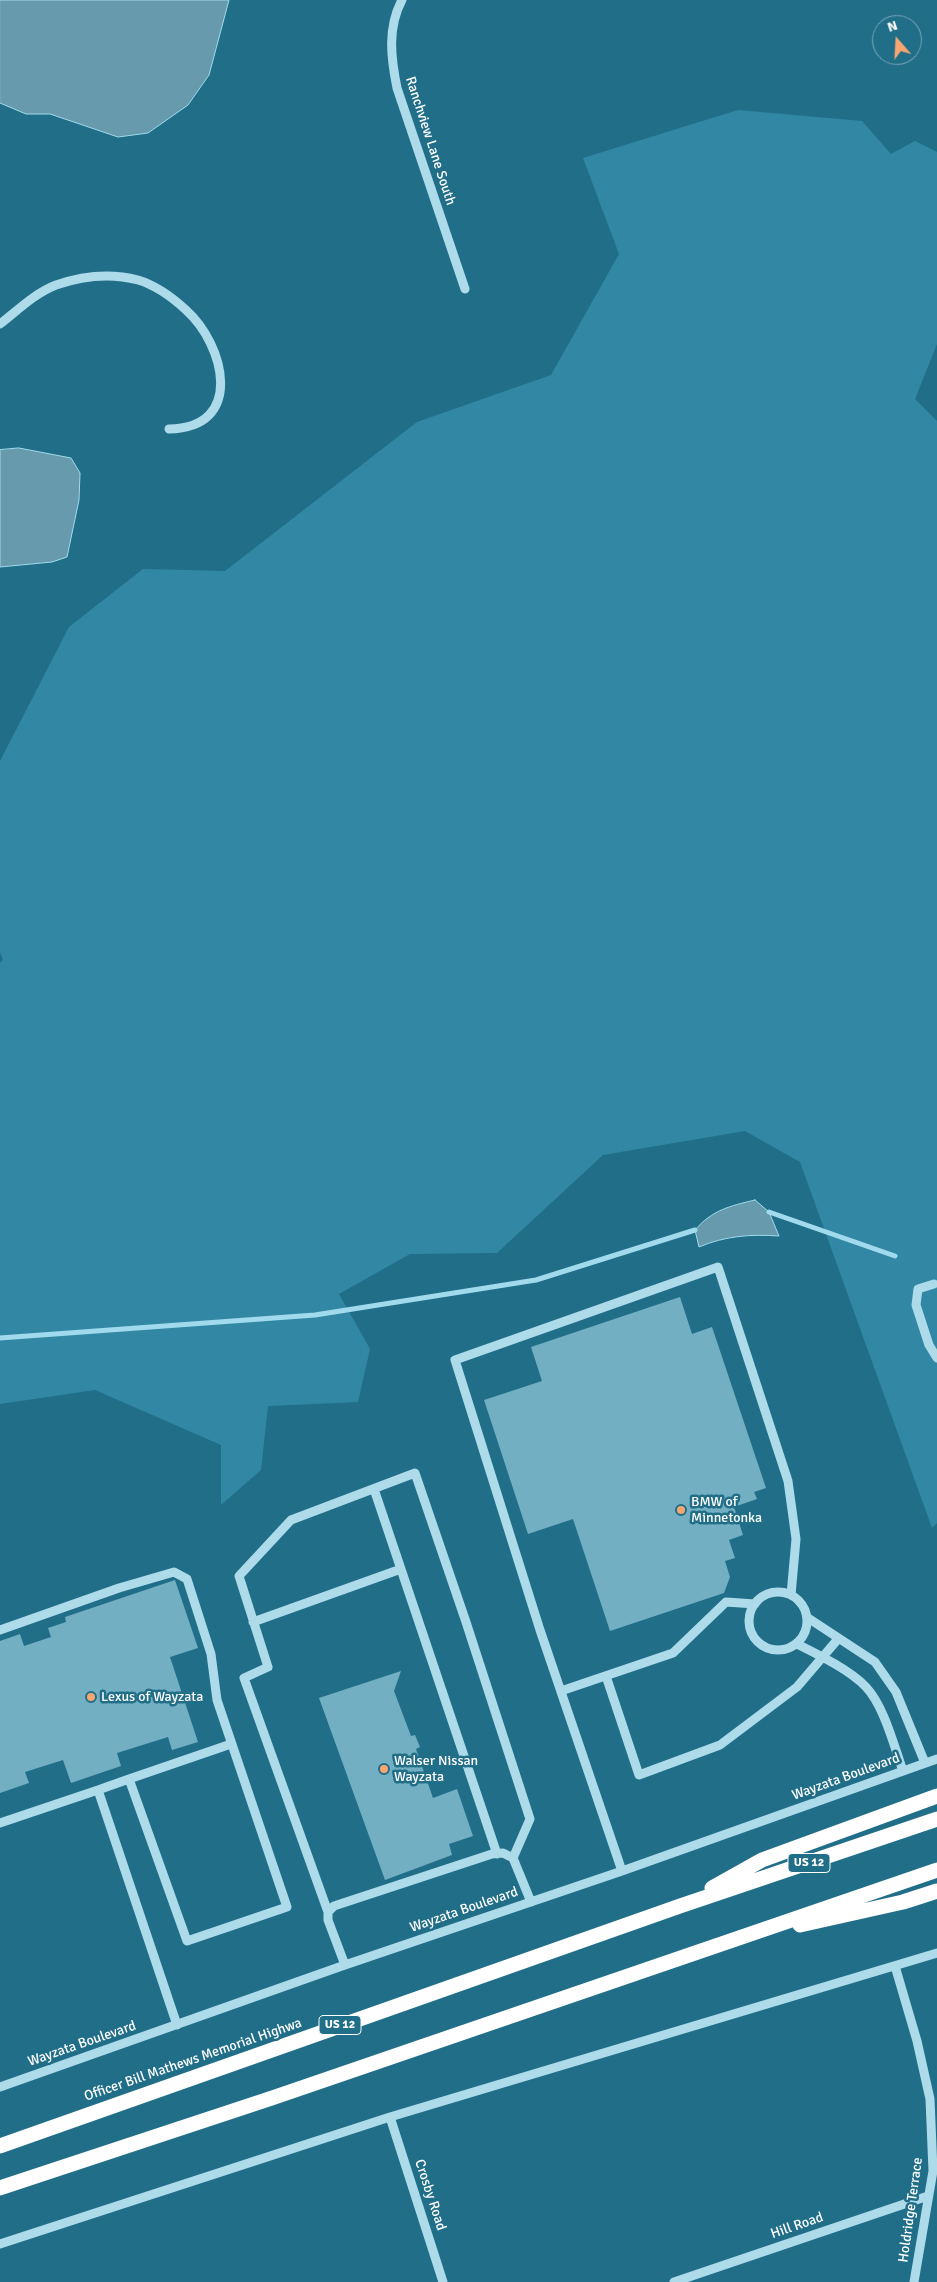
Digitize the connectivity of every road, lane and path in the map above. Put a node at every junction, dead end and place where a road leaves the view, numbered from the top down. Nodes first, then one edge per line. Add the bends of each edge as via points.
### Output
1 (402, 0) edge
2 (465, 289) dead end
3 (0, 324) edge
4 (169, 429) dead end
5 (934, 1284) dead end
6 (937, 1358) edge
7 (374, 1489) junction
8 (402, 1569) junction
9 (791, 1595) junction
10 (755, 1604) junction
11 (808, 1618) junction
12 (254, 1622) junction
13 (0, 1630) edge
14 (838, 1639) junction
15 (797, 1644) junction
16 (821, 1656) junction
17 (606, 1676) junction
18 (561, 1691) junction
19 (232, 1744) junction
20 (937, 1758) edge
21 (924, 1763) junction
22 (903, 1771) junction
23 (129, 1779) junction
24 (98, 1790) junction
25 (937, 1796) edge
26 (937, 1820) edge
27 (0, 1823) edge
28 (497, 1854) junction
29 (513, 1858) junction
30 (937, 1870) edge
31 (622, 1871) junction
32 (937, 1891) edge
33 (531, 1902) junction
34 (680, 1906) junction
35 (328, 1912) junction
36 (723, 1942) junction
37 (937, 1953) edge
38 (344, 1965) junction
39 (895, 1966) junction
40 (177, 2025) junction
41 (0, 2087) edge
42 (390, 2117) junction
43 (0, 2146) edge
44 (0, 2188) edge
45 (928, 2196) junction
46 (0, 2244) edge
47 (442, 2282) edge
48 (674, 2282) edge
49 (914, 2282) edge

1 - 2 street, Ranchview Lane South via 392,34 391,61 397,88
3 - 4 street via 54,286 81,278 110,276 138,280 163,292 187,310 204,332 216,358 223,386 219,402 210,414 197,424
5 - 6 street via 918,1289 916,1305 929,1345
7 - 8 street
7 - 12 street via 291,1520 239,1576
7 - 29 street via 415,1473 530,1819
8 - 12 street
8 - 28 street
9 - 10 street via 771,1593
9 - 11 street via 805,1608
9 - 18 street via 796,1539 788,1481 718,1267 455,1360
10 - 15 street via 749,1621 755,1639 762,1645 780,1650
10 - 17 street via 726,1602 673,1653
11 - 14 street
11 - 15 street via 807,1628
12 - 35 street via 268,1667 244,1678
13 - 19 street via 174,1572 187,1579 211,1654 217,1700
14 - 16 street
14 - 21 street via 875,1662 886,1677 896,1692
15 - 16 street
16 - 17 street via 797,1687 720,1745 639,1775
16 - 22 street via 866,1687 880,1710
17 - 18 street
18 - 31 street
19 - 23 street
19 - 23 street via 287,1907 187,1941
20 - 21 street, Wayzata Boulevard
21 - 22 street, Wayzata Boulevard
22 - 31 street, Wayzata Boulevard
23 - 24 street
24 - 27 street
24 - 40 street
25 - 34 highway via 762,1860
26 - 34 highway, US 12
28 - 29 street
28 - 35 street via 334,1906
29 - 33 street
30 - 36 highway
31 - 33 street, Wayzata Boulevard
32 - 36 highway via 903,1902
33 - 38 street, Wayzata Boulevard
34 - 43 highway, Officer Bill Mathews Memorial Highwa / US 12
35 - 38 street
36 - 44 highway
37 - 39 street
38 - 40 street, Wayzata Boulevard
39 - 42 street
39 - 45 street, Holdridge Terrace via 930,2098 933,2171
40 - 41 street, Wayzata Boulevard
42 - 46 street
42 - 47 street, Crosby Road
45 - 48 street, Hill Road
45 - 49 street, Holdridge Terrace

